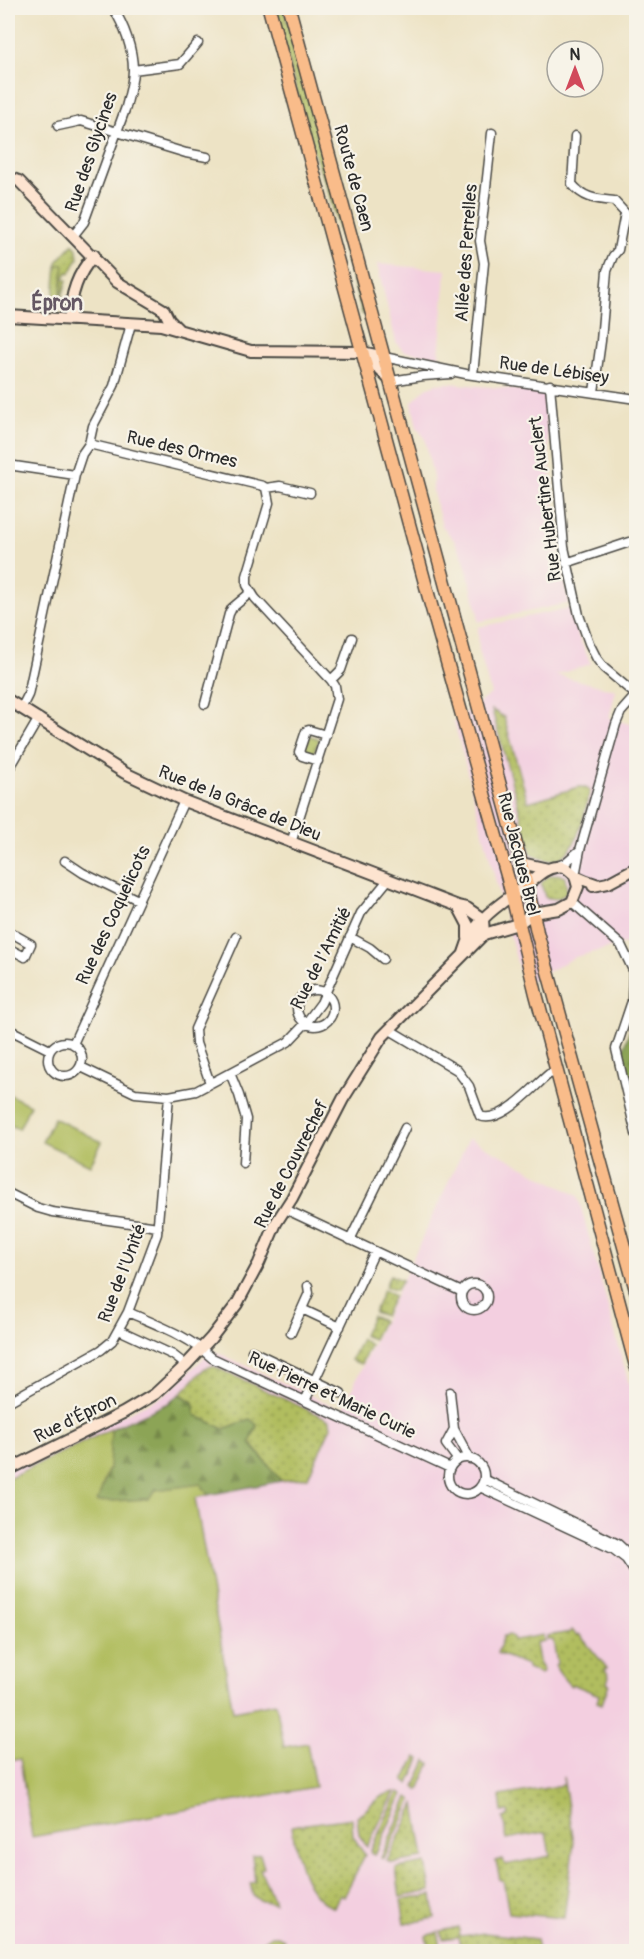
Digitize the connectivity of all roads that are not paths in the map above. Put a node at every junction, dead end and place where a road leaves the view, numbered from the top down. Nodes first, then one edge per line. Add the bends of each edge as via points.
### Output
1 (113, 8) edge
2 (268, 8) edge
3 (289, 8) edge
4 (198, 43) dead end
5 (133, 70) junction
6 (58, 126) dead end
7 (117, 131) junction
8 (492, 133) dead end
9 (575, 136) dead end
10 (207, 157) dead end
11 (8, 177) edge
12 (73, 236) junction
13 (94, 255) junction
14 (8, 316) edge
15 (70, 320) junction
16 (131, 324) junction
17 (178, 329) junction
18 (358, 352) junction
19 (384, 357) junction
20 (470, 374) junction
21 (391, 381) junction
22 (550, 385) junction
23 (594, 392) junction
24 (636, 399) edge
25 (89, 444) junction
26 (8, 465) edge
27 (75, 475) junction
28 (266, 488) junction
29 (310, 493) dead end
30 (636, 540) edge
31 (566, 563) junction
32 (250, 593) junction
33 (352, 638) dead end
34 (331, 680) junction
35 (636, 695) edge
36 (8, 700) edge
37 (205, 704) dead end
38 (22, 707) junction
39 (39, 718) junction
40 (326, 735) junction
41 (318, 761) junction
42 (8, 771) edge
43 (184, 801) junction
44 (291, 843) junction
45 (580, 850) junction
46 (64, 861) dead end
47 (521, 863) junction
48 (552, 868) junction
49 (636, 868) edge
50 (575, 876) junction
51 (388, 880) junction
52 (527, 885) junction
53 (598, 885) junction
54 (574, 898) junction
55 (138, 900) junction
56 (510, 900) junction
57 (458, 906) junction
58 (533, 913) junction
59 (483, 919) junction
60 (518, 924) junction
61 (8, 932) edge
62 (484, 934) junction
63 (236, 937) dead end
64 (350, 937) junction
65 (468, 938) junction
66 (8, 948) edge
67 (464, 953) junction
68 (384, 959) dead end
69 (325, 993) junction
70 (306, 1023) junction
71 (8, 1029) edge
72 (390, 1030) junction
73 (73, 1044) junction
74 (50, 1050) junction
75 (81, 1067) junction
76 (230, 1073) junction
77 (553, 1073) junction
78 (210, 1083) junction
79 (170, 1096) junction
80 (405, 1128) dead end
81 (636, 1134) edge
82 (243, 1163) dead end
83 (8, 1193) edge
84 (285, 1209) junction
85 (158, 1227) junction
86 (350, 1240) junction
87 (375, 1251) junction
88 (308, 1286) dead end
89 (636, 1290) edge
90 (462, 1292) dead end
91 (302, 1309) junction
92 (128, 1312) junction
93 (340, 1327) junction
94 (119, 1330) junction
95 (291, 1333) dead end
96 (202, 1348) junction
97 (252, 1351) dead end
98 (186, 1365) junction
99 (636, 1366) edge
100 (315, 1381) junction
101 (450, 1392) dead end
102 (341, 1393) dead end
103 (155, 1394) joint
104 (305, 1401) junction
105 (8, 1402) edge
106 (454, 1429) junction
107 (470, 1459) junction
108 (458, 1460) junction
109 (450, 1468) junction
110 (8, 1470) edge
111 (482, 1483) junction
112 (636, 1561) edge
113 (636, 1574) edge

1 - 5 street, Rue des Glycines via 126,33
2 - 18 main road, Route de Caen
3 - 19 main road, Route de Caen
4 - 5 street via 180,64
5 - 7 street, Rue des Glycines
6 - 7 street via 81,121
7 - 10 street
7 - 12 street, Rue des Glycines via 84,222
8 - 20 street, Allée des Perrelles via 480,241 484,264
9 - 23 street via 572,184 589,198 614,201 625,213 618,250 607,271
11 - 12 street via 19,182
12 - 13 street
13 - 15 street via 74,287
13 - 17 street via 117,282 164,310
14 - 15 street, Rue de Lébisey
15 - 16 street, Rue de Lébisey
16 - 17 street, Rue de Lébisey
16 - 25 street via 114,386 93,426
17 - 18 street, Rue de Lébisey via 251,351
18 - 19 street, Rue de Lébisey
18 - 21 street
18 - 56 main road, Rue Jacques Brel
19 - 20 street, Rue de Lébisey
19 - 21 main road, Rue Jacques Brel
20 - 21 street, Rue de Lébisey
20 - 22 street, Rue de Lébisey
21 - 47 main road, Rue Jacques Brel
22 - 23 street, Rue de Lébisey
22 - 31 street, Rue Hubertine Auclert
23 - 24 street, Rue de Lébisey
25 - 27 street
25 - 28 street, Rue des Ormes
26 - 27 street
27 - 38 street via 28,695
28 - 29 street, Rue des Ormes via 280,486
28 - 32 street via 269,503 247,576
30 - 31 street
31 - 35 street, Rue Hubertine Auclert via 593,653 604,668
32 - 34 street
32 - 37 street via 229,614
33 - 34 street via 341,670
34 - 40 street via 337,699
35 - 45 street via 616,724
36 - 38 street, Rue de la Grâce de Dieu
38 - 39 street, Rue de la Grâce de Dieu
39 - 42 street
39 - 43 street, Rue de la Grâce de Dieu via 125,773
40 - 41 street
40 - 41 street via 309,730 302,742 302,756
41 - 44 street
43 - 44 street, Rue de la Grâce de Dieu
43 - 55 street, Rue des Coquelicots
44 - 51 street, Rue de la Grâce de Dieu
45 - 48 street via 566,863
45 - 50 street
46 - 55 street
47 - 48 street
47 - 52 main road, Rue Jacques Brel
48 - 50 street via 564,867
48 - 52 street
49 - 53 street
50 - 53 street
50 - 54 street via 578,887
51 - 57 street, Rue de la Grâce de Dieu
51 - 64 street, Rue de l'Amitié via 361,913
52 - 56 street, Rue de Couvrechef
52 - 58 main road, Rue Jacques Brel
53 - 54 street via 582,890
54 - 58 street via 559,909
54 - 81 street via 621,945 633,970 632,1001 616,1048
55 - 73 street, Rue des Coquelicots
56 - 58 main road
56 - 59 street, Rue de Couvrechef
56 - 60 main road, Rue Jacques Brel
57 - 59 street, Rue de la Grâce de Dieu
57 - 65 street via 468,925
58 - 60 street, Rue de Couvrechef
58 - 89 main road, Rue Jacques Brel
59 - 62 street
59 - 65 street, Rue de Couvrechef
60 - 62 street, Rue de Couvrechef
60 - 77 main road, Rue Jacques Brel
61 - 66 street via 32,944 25,957
62 - 67 street, Rue de Couvrechef
63 - 78 street via 195,1029
64 - 68 street
64 - 69 street, Rue de l'Amitié
65 - 67 street, Rue de Couvrechef
67 - 72 street, Rue de Couvrechef
69 - 70 street, Rue de l'Amitié
69 - 70 street via 333,1009 328,1020 318,1025
69 - 70 street via 308,991 300,998 298,1015
70 - 76 street, Rue de l'Amitié via 288,1042
71 - 74 street
72 - 77 street via 457,1070 469,1086 480,1116 487,1119 506,1111
72 - 84 street, Rue de Couvrechef via 360,1070
73 - 74 street via 60,1042
73 - 75 street via 81,1054
74 - 75 street via 47,1061 56,1075 68,1077
75 - 79 street, Rue de l'Amitié via 135,1093
76 - 78 street, Rue de l'Amitié
76 - 82 street via 246,1119
77 - 99 main road, Rue Jacques Brel
78 - 79 street, Rue de l'Amitié
79 - 85 street, Rue de l'Unité
80 - 86 street
83 - 85 street via 52,1212
84 - 86 street
84 - 96 street, Rue de Couvrechef via 237,1304
85 - 92 street, Rue de l'Unité
86 - 87 street
87 - 90 street
87 - 93 street
88 - 91 street
91 - 93 street
91 - 95 street
92 - 94 street, Rue de l'Unité
92 - 96 street, Rue Pierre et Marie Curie
93 - 100 street
94 - 98 street
94 - 105 street, Rue de l'Unité via 101,1350
96 - 98 street, Rue de Couvrechef
96 - 104 street, Rue Pierre et Marie Curie via 212,1358
97 - 100 street
98 - 103 street, Rue de Couvrechef
100 - 102 street
100 - 104 street
101 - 106 street
103 - 110 street, Rue d'Épron
104 - 109 street, Rue Pierre et Marie Curie
106 - 107 street
106 - 108 street via 446,1444
107 - 108 street
107 - 111 street via 483,1469
108 - 109 street
109 - 111 street via 448,1479 457,1492 467,1494
111 - 112 street via 618,1544
111 - 113 street via 613,1549

